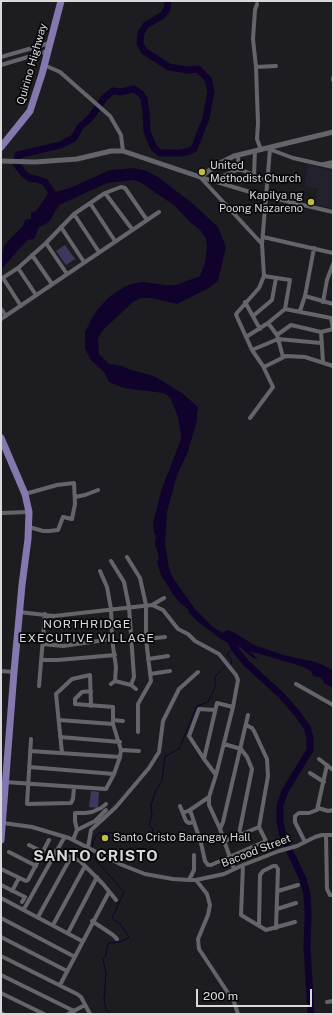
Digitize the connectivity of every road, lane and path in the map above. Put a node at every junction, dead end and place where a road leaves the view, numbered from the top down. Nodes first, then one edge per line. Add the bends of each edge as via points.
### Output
1 (61, 1) edge
2 (257, 4) dead end
3 (50, 43) junction
4 (48, 51) junction
5 (1, 57) edge
6 (1, 65) edge
7 (44, 65) junction
8 (256, 66) junction
9 (276, 66) dead end
10 (333, 132) edge
11 (1, 147) edge
12 (269, 149) junction
13 (122, 151) junction
14 (258, 151) junction
15 (238, 156) junction
16 (1, 161) edge
17 (333, 162) edge
18 (323, 164) junction
19 (333, 167) edge
20 (239, 169) junction
21 (254, 175) junction
22 (200, 177) junction
23 (267, 180) junction
24 (213, 181) junction
25 (105, 193) junction
26 (265, 196) junction
27 (90, 202) junction
28 (159, 212) dead end
29 (333, 212) edge
30 (74, 214) junction
31 (147, 220) junction
32 (61, 227) junction
33 (132, 229) junction
34 (263, 237) junction
35 (115, 241) junction
36 (46, 243) junction
37 (262, 244) junction
38 (314, 248) junction
39 (99, 252) junction
40 (333, 253) edge
41 (32, 255) junction
42 (84, 262) junction
43 (333, 264) edge
44 (18, 268) junction
45 (67, 274) junction
46 (264, 276) junction
47 (2, 278) edge
48 (276, 278) junction
49 (327, 280) junction
50 (333, 282) edge
51 (52, 284) junction
52 (36, 295) junction
53 (305, 296) junction
54 (245, 302) junction
55 (323, 302) junction
56 (333, 304) edge
57 (21, 306) junction
58 (1, 309) edge
59 (285, 309) junction
60 (300, 311) junction
61 (6, 316) junction
62 (253, 316) junction
63 (332, 318) edge
64 (1, 319) edge
65 (268, 323) junction
66 (260, 329) junction
67 (333, 329) edge
68 (321, 332) junction
69 (246, 337) junction
70 (278, 337) junction
71 (321, 343) junction
72 (252, 350) junction
73 (283, 357) junction
74 (323, 362) junction
75 (263, 366) junction
76 (333, 366) edge
77 (250, 418) dead end
78 (1, 438) edge
79 (98, 490) dead end
80 (25, 494) junction
81 (75, 497) junction
82 (29, 512) junction
83 (1, 513) edge
84 (29, 527) junction
85 (127, 557) dead end
86 (111, 561) dead end
87 (100, 571) dead end
88 (164, 598) dead end
89 (146, 605) junction
90 (152, 605) junction
91 (129, 607) junction
92 (111, 610) junction
93 (19, 612) junction
94 (45, 614) junction
95 (165, 636) dead end
96 (112, 639) junction
97 (146, 639) junction
98 (44, 644) junction
99 (115, 655) junction
100 (168, 656) dead end
101 (148, 659) junction
102 (42, 660) junction
103 (1, 671) edge
104 (170, 671) dead end
105 (14, 672) junction
106 (198, 672) dead end
107 (150, 674) junction
108 (115, 681) junction
109 (110, 684) dead end
110 (296, 684) dead end
111 (131, 685) junction
112 (39, 686) dead end
113 (136, 688) dead end
114 (91, 691) junction
115 (333, 705) edge
116 (91, 706) junction
117 (233, 707) junction
118 (215, 710) junction
119 (248, 715) dead end
120 (58, 720) junction
121 (123, 721) dead end
122 (113, 722) junction
123 (246, 725) junction
124 (138, 732) dead end
125 (60, 738) junction
126 (31, 739) dead end
127 (120, 742) junction
128 (224, 744) junction
129 (241, 749) junction
130 (121, 750) junction
131 (30, 751) junction
132 (139, 751) dead end
133 (62, 753) junction
134 (120, 758) junction
135 (204, 759) junction
136 (319, 760) dead end
137 (327, 765) junction
138 (29, 767) junction
139 (333, 770) edge
140 (310, 773) dead end
141 (114, 774) junction
142 (216, 775) junction
143 (5, 782) junction
144 (324, 782) junction
145 (28, 784) junction
146 (74, 787) junction
147 (209, 797) junction
148 (106, 804) dead end
149 (180, 806) dead end
150 (318, 808) junction
151 (106, 810) dead end
152 (190, 810) junction
153 (333, 810) edge
154 (183, 813) junction
155 (194, 822) junction
156 (3, 823) junction
157 (259, 827) junction
158 (220, 829) junction
159 (77, 830) junction
160 (239, 834) junction
161 (326, 835) junction
162 (333, 835) edge
163 (64, 838) dead end
164 (1, 840) edge
165 (49, 840) dead end
166 (73, 840) junction
167 (225, 841) junction
168 (305, 842) junction
169 (29, 845) dead end
170 (89, 848) junction
171 (56, 851) junction
172 (9, 852) dead end
173 (43, 852) junction
174 (194, 855) dead end
175 (230, 856) junction
176 (71, 857) junction
177 (36, 866) junction
178 (85, 866) junction
179 (243, 866) junction
180 (1, 869) edge
181 (234, 869) junction
182 (97, 877) junction
183 (19, 878) junction
184 (189, 880) junction
185 (196, 880) junction
186 (1, 885) edge
187 (298, 886) dead end
188 (12, 891) junction
189 (278, 891) junction
190 (109, 892) junction
191 (333, 895) edge
192 (1, 898) edge
193 (116, 900) dead end
194 (22, 902) dead end
195 (296, 903) dead end
196 (24, 909) junction
197 (277, 909) junction
198 (38, 917) junction
199 (1, 918) edge
200 (92, 921) junction
201 (295, 922) dead end
202 (53, 925) junction
203 (259, 925) junction
204 (276, 928) junction
205 (68, 933) junction
206 (1, 937) edge
207 (116, 939) dead end
208 (82, 941) junction
209 (1, 956) edge
210 (75, 957) junction
211 (67, 971) junction
212 (1, 975) edge
213 (60, 985) junction
214 (1, 994) edge
215 (333, 1001) edge
216 (327, 1002) dead end
217 (85, 1005) junction
218 (74, 1011) junction
219 (44, 1014) edge
220 (68, 1014) edge
221 (90, 1014) edge
222 (238, 1014) edge

1 - 3 main road, Quirino Highway
2 - 8 street via 253,39
3 - 4 main road, Quirino Highway
3 - 5 street
4 - 6 street
4 - 7 main road, Quirino Highway
7 - 11 main road, Quirino Highway via 30,111
7 - 13 street via 60,72 110,116 121,135
8 - 9 street
8 - 14 street
10 - 12 street
12 - 14 street
12 - 18 street via 292,158
12 - 23 street
13 - 16 street via 77,159
13 - 22 street
14 - 15 street
14 - 21 street
15 - 20 street
15 - 22 street via 220,163
17 - 18 street
18 - 19 street
20 - 21 street
20 - 24 street
21 - 23 street
22 - 24 street
22 - 37 street
23 - 26 street
24 - 26 street
25 - 27 street
25 - 31 street via 125,188
25 - 33 street
26 - 29 street
26 - 34 street
27 - 30 street
27 - 35 street
28 - 31 street
30 - 32 street
30 - 39 street
31 - 33 street
32 - 36 street
32 - 42 street
33 - 35 street
34 - 37 street
34 - 38 street
35 - 39 street
36 - 41 street
36 - 45 street
37 - 46 street
38 - 40 street
38 - 53 street
39 - 42 street
41 - 44 street
41 - 51 street
42 - 45 street
43 - 49 street
44 - 47 street
44 - 52 street
45 - 51 street
46 - 48 street
46 - 54 street via 258,288
47 - 57 street
48 - 59 street via 288,279 290,282
48 - 62 street via 272,300
49 - 50 street
49 - 55 street
51 - 52 street
52 - 57 street
53 - 55 street
53 - 60 street
54 - 62 street
54 - 69 street via 236,314
55 - 56 street
57 - 61 street
58 - 61 street
59 - 60 street
59 - 65 street
60 - 63 street
61 - 64 street
62 - 66 street
63 - 67 street
65 - 66 street
65 - 70 street
66 - 69 street
67 - 68 street
68 - 70 street via 291,325
68 - 71 street
69 - 72 street
70 - 71 street
70 - 72 street
70 - 73 street
71 - 74 street
72 - 75 street
73 - 74 street via 305,357
73 - 75 street
74 - 76 street
75 - 77 street via 273,387
78 - 80 main road
79 - 81 street
80 - 81 street via 74,483
80 - 82 main road
81 - 84 street via 72,519 63,517 58,530 43,531
82 - 83 street
82 - 84 main road
84 - 93 main road
85 - 89 street via 140,578
86 - 91 street via 124,582
87 - 92 street via 107,587
88 - 90 street
89 - 90 street
89 - 91 street
89 - 97 street
90 - 117 street via 163,610 178,629 226,661 238,680
91 - 92 street
91 - 111 street via 134,677
92 - 94 street via 54,616
92 - 96 street
93 - 94 street
93 - 105 main road
94 - 98 street
95 - 97 street
96 - 98 street via 63,646
96 - 99 street
97 - 101 street
98 - 102 street
99 - 102 street
99 - 108 street
100 - 101 street
101 - 107 street
102 - 112 street
103 - 105 street
104 - 107 street
105 - 143 main road
106 - 170 street via 179,689 163,721 159,752 116,807 91,830
107 - 124 street via 151,681 138,704
108 - 109 street
108 - 111 street
110 - 115 street
111 - 113 street
114 - 116 street
114 - 116 street via 82,692 75,699 75,704
114 - 120 street via 90,675 72,679 56,694
116 - 122 street via 113,707
117 - 118 street via 217,703
117 - 128 street
118 - 135 street
118 - 135 street via 199,709 189,736
119 - 123 street
120 - 122 street
120 - 125 street
121 - 122 street
122 - 127 street
123 - 129 street
123 - 157 street via 254,731 269,767
125 - 127 street
125 - 133 street
126 - 131 street
127 - 130 street
128 - 129 street
128 - 142 street
129 - 158 street
129 - 160 street via 252,769
130 - 132 street
130 - 134 street
131 - 133 street
131 - 138 street
133 - 134 street
134 - 141 street
135 - 142 street
136 - 137 street
137 - 139 street
137 - 144 street
138 - 141 street
138 - 145 street
140 - 144 street
141 - 146 street via 106,789
142 - 147 street
143 - 145 street
143 - 156 main road
144 - 150 street
145 - 146 street
145 - 146 street via 27,804 71,803
147 - 152 street
147 - 158 street
148 - 159 street via 92,812 76,813
149 - 154 street
150 - 153 street
150 - 168 street via 312,813 299,813 295,816 295,822
151 - 159 street via 95,821
152 - 154 street
152 - 155 street
154 - 155 street via 186,821
155 - 175 street via 206,864 211,865
156 - 164 main road
156 - 166 street, Bacood Street via 32,827
157 - 160 street
157 - 175 street via 266,841
158 - 167 street
159 - 166 street
160 - 167 street
161 - 162 street, Bacood Street
161 - 168 street, Bacood Street
161 - 191 street via 327,889 330,895
163 - 171 street
165 - 173 street
166 - 170 street, Bacood Street
167 - 175 street
168 - 179 street, Bacood Street
169 - 173 street
170 - 184 street, Bacood Street via 145,874
171 - 176 street
171 - 196 street
172 - 177 street
173 - 177 street
174 - 184 street via 194,870
175 - 181 street
176 - 178 street
176 - 198 street
177 - 183 street via 28,880
178 - 182 street
178 - 202 street
179 - 181 street, Bacood Street
179 - 203 street via 241,915
180 - 183 street
181 - 185 street, Bacood Street via 224,874
182 - 190 street
182 - 205 street
183 - 188 street
184 - 185 street, Bacood Street
185 - 222 street via 207,894 210,905 198,939 199,949 234,1002
186 - 188 street
187 - 189 street
188 - 194 street via 25,897
189 - 197 street
189 - 203 street via 278,869 273,866 260,875
190 - 193 street
190 - 200 street
192 - 196 street
195 - 197 street
196 - 198 street
197 - 204 street
198 - 202 street
199 - 210 street
200 - 207 street
200 - 208 street
201 - 204 street
202 - 205 street
203 - 204 street via 266,930
205 - 208 street
206 - 211 street
208 - 210 street
209 - 213 street
210 - 211 street
211 - 213 street
212 - 218 street
213 - 217 street via 81,997
214 - 219 street
215 - 216 street
217 - 218 street
217 - 221 street
218 - 220 street

